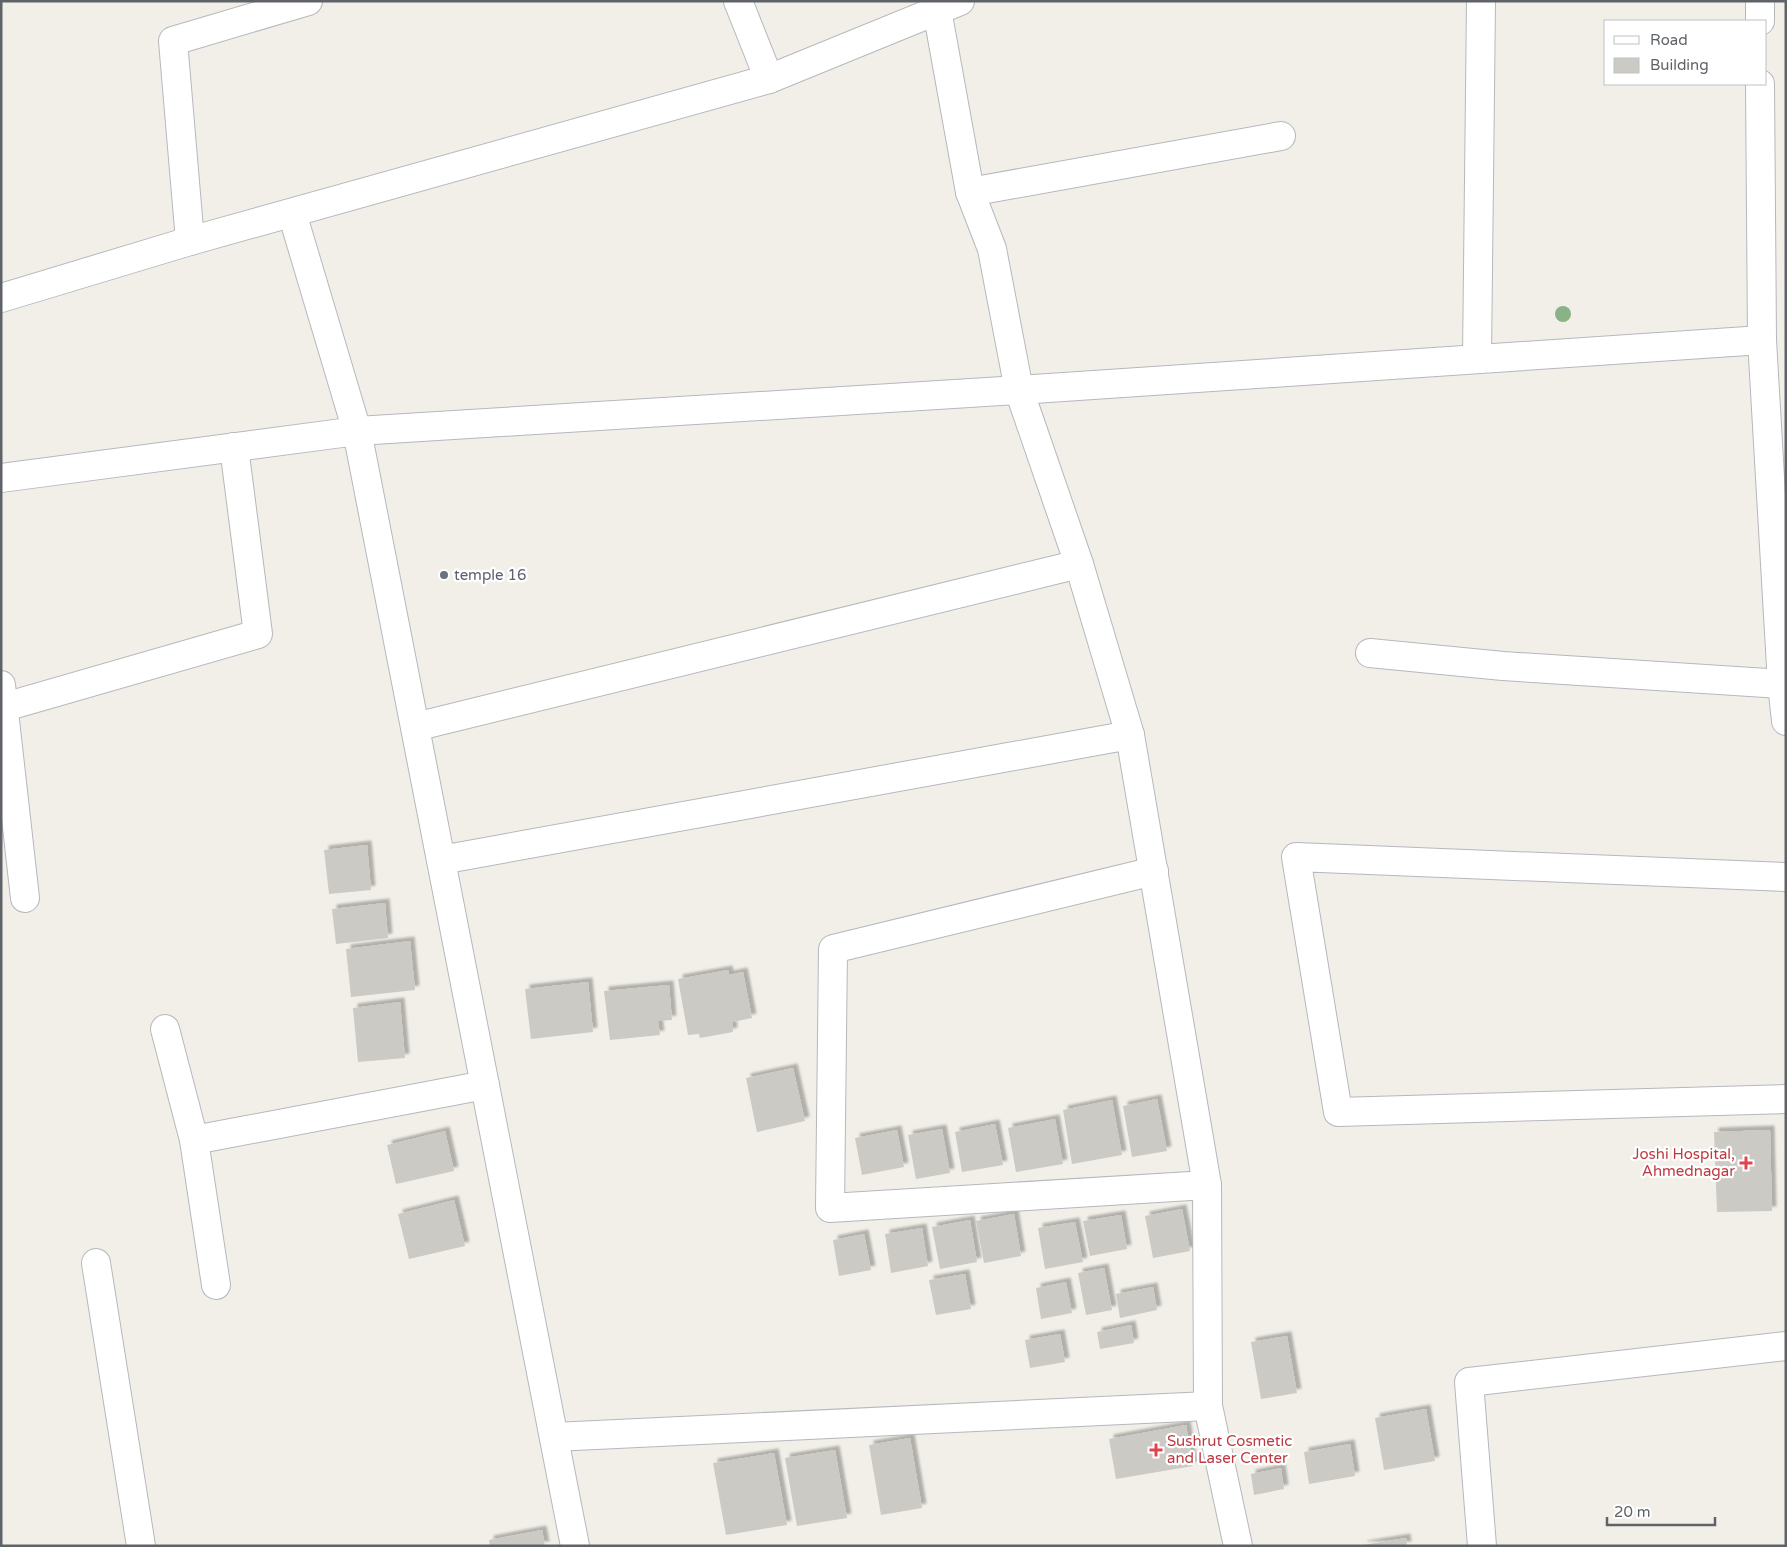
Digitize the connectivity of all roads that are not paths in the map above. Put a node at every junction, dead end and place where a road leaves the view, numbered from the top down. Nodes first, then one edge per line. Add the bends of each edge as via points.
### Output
1 (308, 1) edge
2 (738, 1) edge
3 (1481, 1) edge
4 (1760, 1) edge
5 (949, 6) edge
6 (1760, 20) edge
7 (769, 79) junction
8 (1760, 85) edge
9 (1281, 136) dead end
10 (970, 192) junction
11 (292, 213) junction
12 (190, 241) junction
13 (1, 298) edge
14 (1762, 340) junction
15 (1477, 358) junction
16 (1018, 390) junction
17 (357, 431) junction
18 (234, 447) junction
19 (1, 478) edge
20 (1079, 564) junction
21 (1370, 653) dead end
22 (1782, 684) junction
23 (2, 700) edge
24 (1786, 721) edge
25 (415, 727) junction
26 (1130, 735) junction
27 (441, 860) junction
28 (1154, 871) junction
29 (1786, 877) edge
30 (25, 898) dead end
31 (165, 1029) dead end
32 (485, 1085) junction
33 (1786, 1098) edge
34 (194, 1140) junction
35 (1207, 1185) junction
36 (96, 1263) dead end
37 (216, 1285) dead end
38 (1786, 1346) edge
39 (1208, 1406) junction
40 (554, 1437) junction
41 (142, 1546) edge
42 (575, 1546) edge
43 (1238, 1546) edge
44 (1482, 1546) edge

1 - 12 street via 173,41
2 - 7 street
3 - 15 street
4 - 6 street
5 - 7 street
5 - 10 street
7 - 11 street
8 - 14 street
9 - 10 street
10 - 16 street via 992,249
11 - 12 street
11 - 17 street
12 - 13 street
14 - 15 street
14 - 22 street
15 - 16 street
16 - 17 street
16 - 20 street
17 - 18 street
17 - 25 street
18 - 19 street
18 - 23 street via 258,634
20 - 25 street
20 - 26 street
21 - 22 street via 1503,666
22 - 24 street
23 - 30 street
25 - 27 street
26 - 27 street
26 - 28 street
27 - 32 street
28 - 35 street
28 - 35 street via 833,949 830,1208
29 - 33 street via 1296,857 1338,1112
31 - 34 street
32 - 34 street
32 - 40 street
34 - 37 street
35 - 39 street
36 - 41 street
38 - 44 street via 1469,1382
39 - 40 street
39 - 43 street
40 - 42 street

